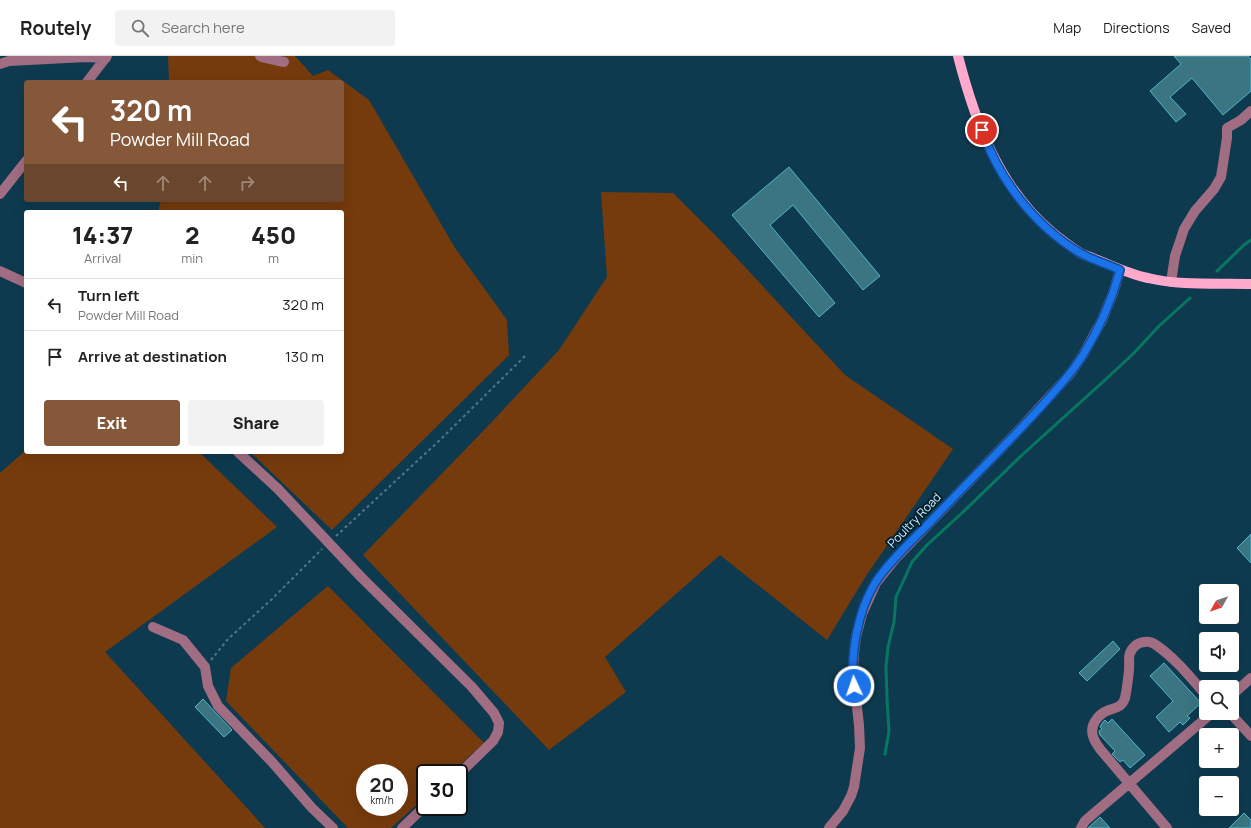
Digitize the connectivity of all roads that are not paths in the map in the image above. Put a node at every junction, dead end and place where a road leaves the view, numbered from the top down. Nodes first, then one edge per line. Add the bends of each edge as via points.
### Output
1 (260, 56) edge
2 (958, 56) edge
3 (107, 57) edge
4 (284, 62) dead end
5 (0, 64) edge
6 (90, 80) edge
7 (1251, 111) edge
8 (24, 164) edge
9 (0, 194) edge
10 (1120, 270) junction
11 (0, 271) edge
12 (24, 282) edge
13 (1170, 282) junction
14 (1251, 284) edge
15 (240, 454) edge
16 (153, 627) dead end
17 (1251, 678) edge
18 (1199, 687) edge
19 (1239, 689) edge
20 (1204, 720) edge
21 (1236, 720) edge
22 (1251, 736) edge
23 (468, 765) edge
24 (1129, 783) junction
25 (416, 815) edge
26 (333, 828) edge
27 (402, 828) edge
28 (829, 828) edge
29 (1081, 828) edge
30 (1167, 828) edge

1 - 4 street
2 - 10 main road via 987,144 1016,193 1035,216 1063,241 1082,253
3 - 5 street via 9,61
3 - 6 street
7 - 13 street via 1227,128 1221,177 1184,228
8 - 9 street
10 - 13 main road
10 - 28 street, Poultry Road via 1102,320 1070,374 1018,432 896,558 876,583 862,614 855,645 853,672 860,748 854,787 843,811
11 - 12 street
13 - 14 main road
15 - 23 street via 278,489 361,577 472,687 494,713 499,723 498,732 493,741
16 - 26 street via 183,640 206,667 208,686 218,706
17 - 19 street
18 - 24 street via 1155,644 1139,643 1130,651 1125,698 1117,709 1110,710 1097,719 1092,730 1093,738 1100,749
20 - 24 street
21 - 22 street
24 - 29 street via 1085,821
24 - 30 street
25 - 27 street

